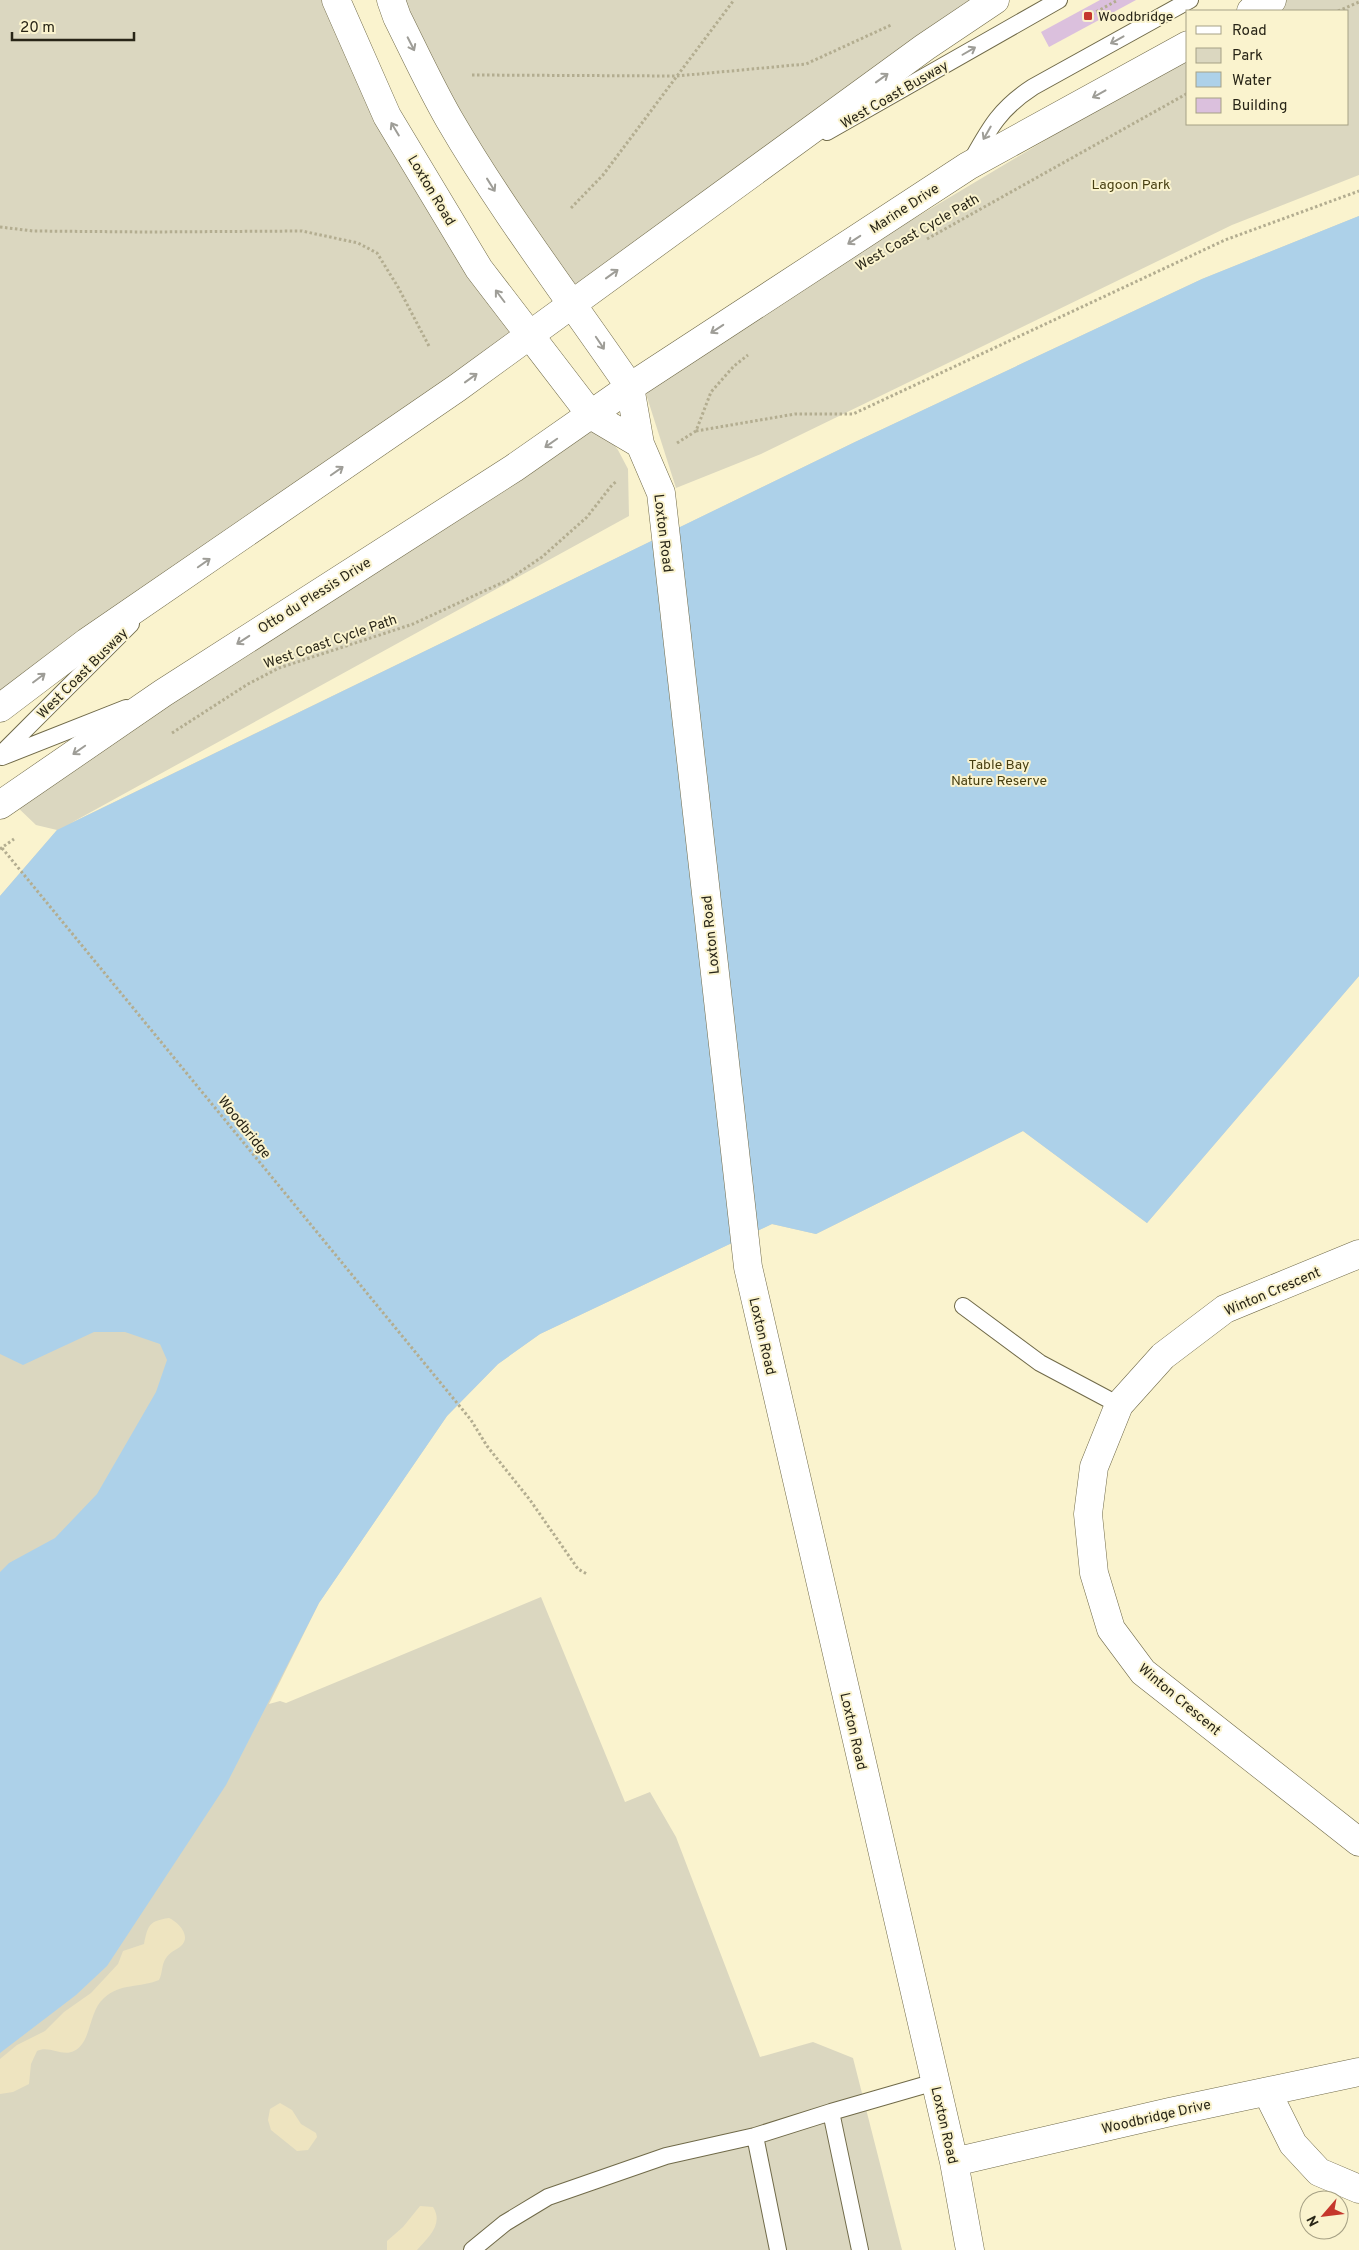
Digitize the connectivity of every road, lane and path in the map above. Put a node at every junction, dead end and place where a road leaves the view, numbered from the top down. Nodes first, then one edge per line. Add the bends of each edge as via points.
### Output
1 (336, 0) edge
2 (391, 0) edge
3 (734, 0) edge
4 (995, 0) edge
5 (1059, 0) edge
6 (1190, 0) edge
7 (1272, 0) edge
8 (1359, 2) edge
9 (1253, 10) edge
10 (1340, 10) edge
11 (897, 23) dead end
12 (1186, 46) edge
13 (472, 75) dead end
14 (677, 76) junction
15 (1186, 95) edge
16 (968, 166) junction
17 (730, 188) junction
18 (1359, 191) edge
19 (572, 208) dead end
20 (0, 227) edge
21 (923, 240) dead end
22 (573, 303) junction
23 (530, 335) junction
24 (430, 348) dead end
25 (754, 350) dead end
26 (630, 387) junction
27 (592, 415) junction
28 (640, 444) junction
29 (612, 484) dead end
30 (164, 591) junction
31 (163, 693) junction
32 (0, 708) edge
33 (164, 738) dead end
34 (0, 756) edge
35 (0, 805) edge
36 (18, 836) dead end
37 (1, 848) edge
38 (1359, 1254) edge
39 (963, 1306) dead end
40 (1119, 1405) junction
41 (587, 1574) dead end
42 (1359, 1842) edge
43 (1359, 2072) edge
44 (935, 2082) junction
45 (1267, 2092) junction
46 (831, 2112) junction
47 (755, 2136) junction
48 (954, 2162) junction
49 (1359, 2190) edge
50 (964, 2216) junction
51 (472, 2250) edge
52 (778, 2250) edge
53 (860, 2250) edge
54 (970, 2250) edge
55 (979, 2250) edge

23 -> 1 street, Loxton Road via 479,269 387,116
2 -> 22 street, Loxton Road via 448,118 524,238
3 - 14 path
17 -> 4 street
17 -> 5 lane, West Coast Busway
6 -> 16 lane via 1016,98 1001,112
7 - 9 street
8 - 10 path
11 - 14 path via 806,64
12 -> 16 street, Marine Drive
13 - 14 path
14 - 19 path via 603,175
15 - 21 path, West Coast Cycle Path
16 -> 26 street, Marine Drive
22 -> 17 street
18 - 25 path via 1225,240 853,414 795,414 696,431 712,392 734,366
20 - 24 path via 91,232 302,231 358,243 377,252
22 - 23 street
22 -> 26 street, Loxton Road
23 - 27 street, Loxton Road
30 -> 23 street
26 - 27 street, Otto du Plessis Drive
26 - 28 street, Loxton Road
27 - 28 street, Loxton Road
27 -> 31 street, Otto du Plessis Drive
28 - 44 street, Loxton Road via 661,493 748,1267
29 - 33 path, West Coast Cycle Path via 587,517 542,557 508,580 413,624 279,668
32 -> 30 street via 87,642
30 - 34 lane, West Coast Busway
31 - 34 lane, West Coast Busway
31 -> 35 street, Otto du Plessis Drive
36 - 37 path
37 - 41 path, Woodbridge via 471,1420 578,1569
38 - 40 street, Winton Crescent via 1225,1309 1163,1356
39 - 40 lane via 1040,1363
40 - 42 street, Winton Crescent via 1094,1466 1088,1514 1094,1573 1111,1629 1143,1672
43 - 45 street, Woodbridge Drive
44 - 46 lane
44 - 48 street, Loxton Road
45 - 48 street, Woodbridge Drive
45 - 49 street via 1293,2144 1319,2172
46 - 47 lane
46 - 53 lane
47 - 51 lane via 666,2156 548,2197 505,2223
47 - 52 lane
48 - 50 street, Loxton Road
50 - 54 street, Loxton Road
50 - 55 street, Loxton Road

